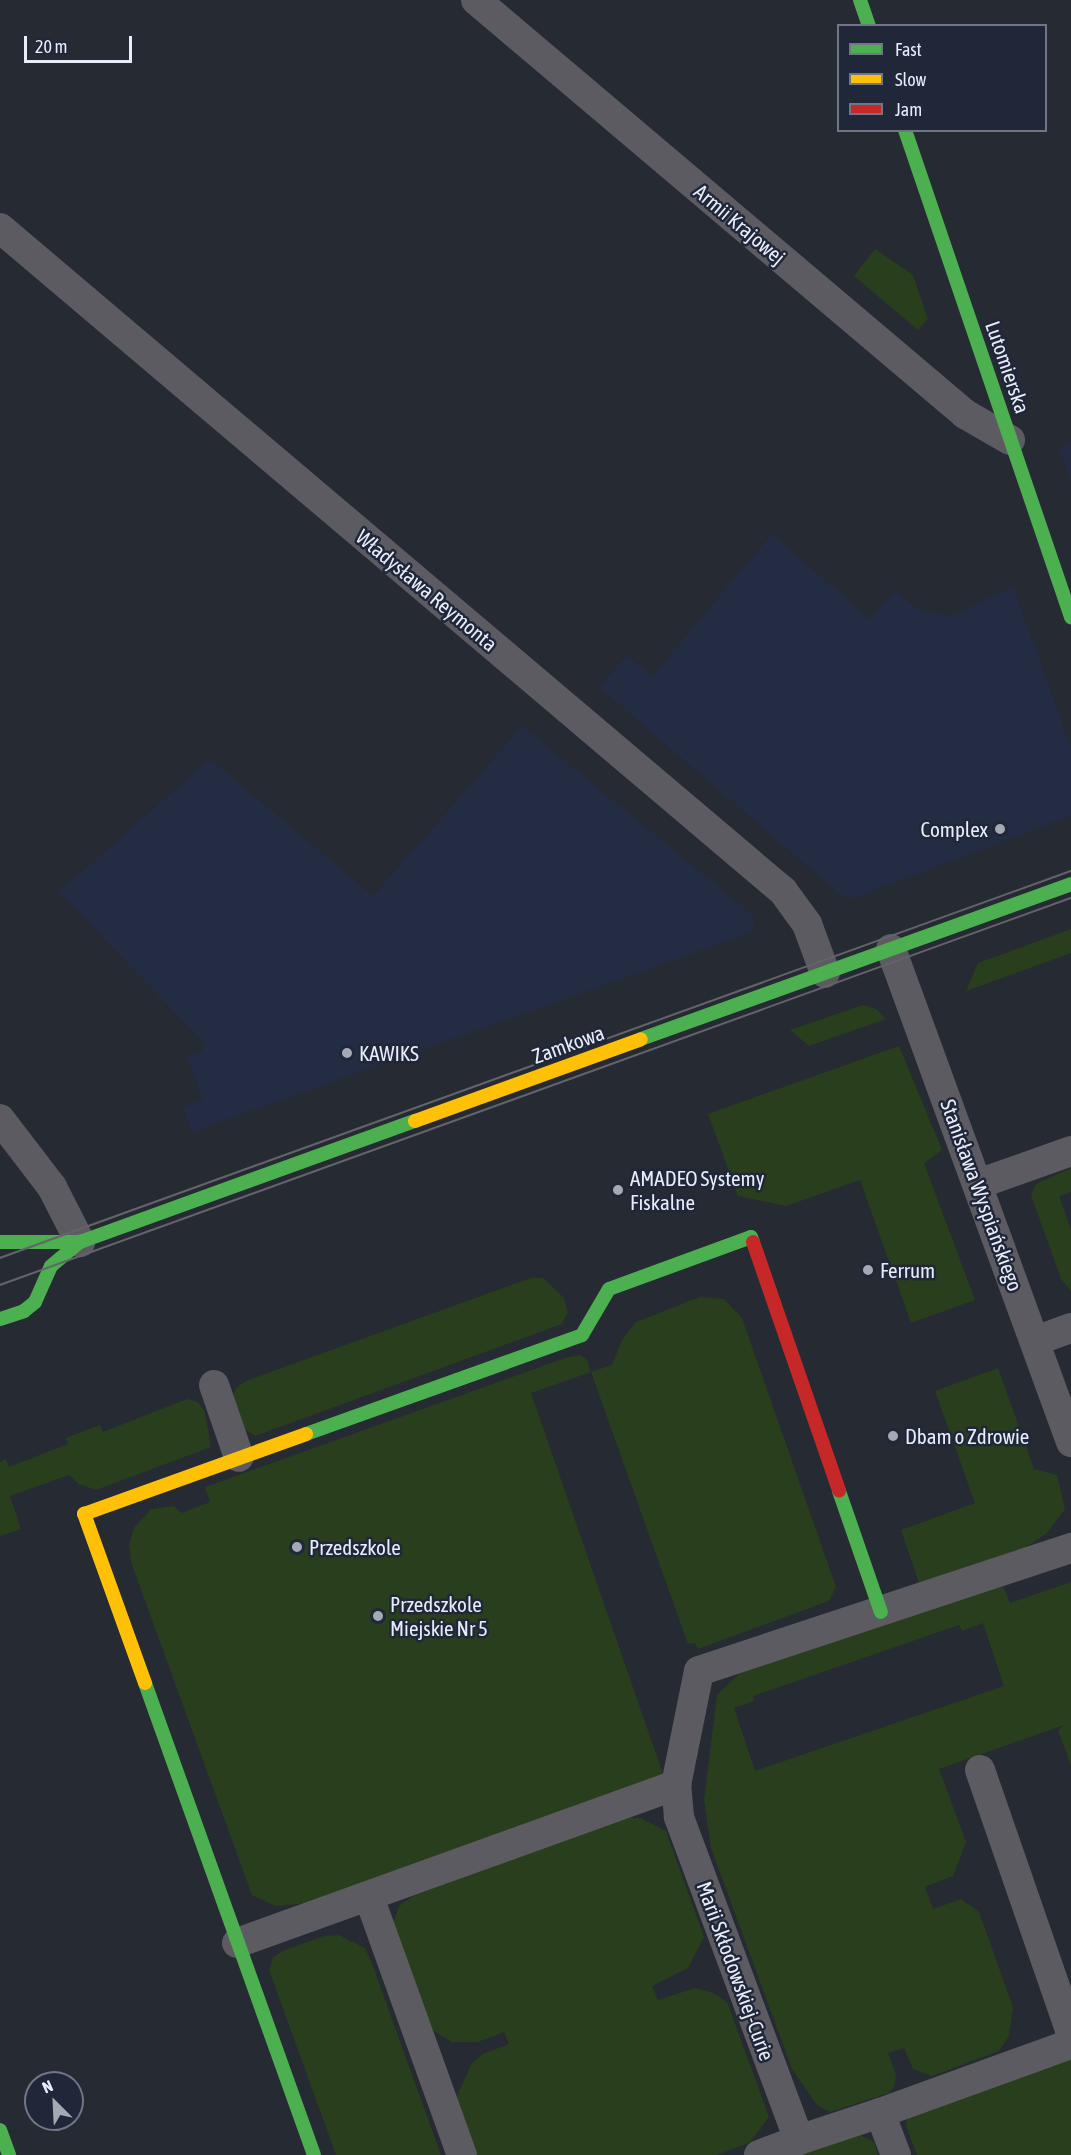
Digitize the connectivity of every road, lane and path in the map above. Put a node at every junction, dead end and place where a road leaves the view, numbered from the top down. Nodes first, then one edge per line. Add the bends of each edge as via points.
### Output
1 (476, 0) edge
2 (860, 0) edge
3 (868, 24) edge
4 (906, 132) edge
5 (0, 228) edge
6 (1010, 440) junction
7 (1071, 617) edge
8 (1071, 884) edge
9 (891, 949) junction
10 (825, 973) junction
11 (0, 1119) edge
12 (1071, 1151) edge
13 (978, 1184) junction
14 (0, 1242) edge
15 (80, 1242) junction
16 (0, 1319) edge
17 (1071, 1328) edge
18 (1035, 1341) junction
19 (214, 1385) dead end
20 (1071, 1442) edge
21 (239, 1457) junction
22 (1071, 1548) edge
23 (881, 1612) junction
24 (980, 1770) dead end
25 (676, 1785) junction
26 (369, 1897) junction
27 (237, 1943) junction
28 (1071, 2033) edge
29 (1071, 2044) edge
30 (880, 2113) junction
31 (0, 2130) edge
32 (799, 2140) junction
33 (9, 2155) edge
34 (314, 2155) edge
35 (462, 2155) edge
36 (759, 2155) edge
37 (896, 2155) edge

1 - 6 street, Armii Krajowej via 965,414
2 - 3 street
4 - 6 street, Lutomierska
5 - 10 street, Władysława Reymonta via 783,891 807,924
6 - 7 street, Lutomierska
8 - 9 street, Zamkowa
9 - 10 street, Zamkowa
9 - 13 street, Stanisława Wyspiańskiego
10 - 15 street, Zamkowa
11 - 15 street via 52,1187
12 - 13 street
13 - 18 street, Stanisława Wyspiańskiego
14 - 15 street, Zamkowa
15 - 16 street, Zamkowa via 51,1266 35,1302 24,1311
17 - 18 street
18 - 20 street, Stanisława Wyspiańskiego
19 - 21 street
21 - 23 street via 582,1335 609,1289 751,1237
21 - 27 street via 84,1514
22 - 23 street
23 - 25 street, Marii Skłodowskiej-Curie via 699,1671
24 - 28 street
25 - 26 street
25 - 32 street, Marii Skłodowskiej-Curie via 679,1817
26 - 27 street
26 - 35 street
27 - 34 street
29 - 30 street
30 - 32 street
30 - 37 street
31 - 33 street
32 - 36 street

